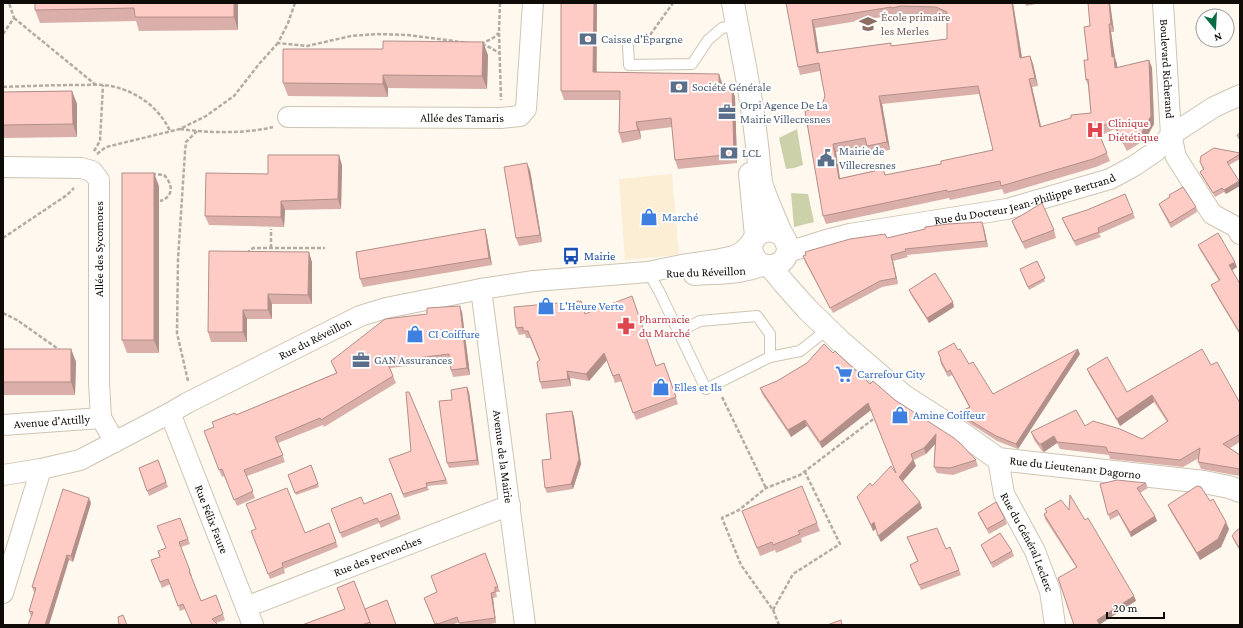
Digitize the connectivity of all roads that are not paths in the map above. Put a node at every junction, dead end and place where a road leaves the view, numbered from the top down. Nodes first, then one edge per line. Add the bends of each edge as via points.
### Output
1 (533, 3) edge
2 (1163, 3) edge
3 (737, 9) edge
4 (628, 47) road end
5 (1240, 95) edge
6 (290, 117) road end
7 (754, 121) junction
8 (1171, 135) junction
9 (3, 167) edge
10 (1240, 234) edge
11 (754, 239) junction
12 (778, 255) junction
13 (648, 272) junction
14 (481, 289) junction
15 (822, 322) junction
16 (678, 332) junction
17 (770, 357) junction
18 (178, 408) junction
19 (102, 418) junction
20 (3, 425) edge
21 (115, 442) junction
22 (998, 459) junction
23 (41, 469) junction
24 (3, 475) edge
25 (1240, 491) edge
26 (510, 505) junction
27 (3, 593) edge
28 (246, 607) junction
29 (253, 625) edge
30 (525, 625) edge
31 (1055, 625) edge

1 - 6 street, Allée des Tamaris via 526,109 520,116
2 - 8 street, Boulevard Richerand
3 - 4 lane via 722,28 708,40 692,64 630,65
3 - 7 street, Rue du Lieutenant Dagorno
5 - 8 street, Rue du Docteur Jean-Philippe Bertrand
7 - 11 street, Rue du Lieutenant Dagorno via 750,171
7 - 12 street, Rue du Lieutenant Dagorno via 762,185
8 - 10 street, Boulevard Richerand via 1176,157 1212,214 1236,227
8 - 12 street, Rue du Docteur Jean-Philippe Bertrand via 1156,151 1110,180 1007,209 850,234
9 - 19 street, Allée des Sycomores via 82,168 92,171 99,180 99,382
11 - 12 street, Rue du Lieutenant Dagorno via 752,247 759,262
11 - 12 street via 766,230 777,232
11 - 13 street, Rue du Réveillon via 743,251 734,256
12 - 13 street, Rue du Réveillon via 752,270 740,273 680,275
12 - 15 street, Rue du Lieutenant Dagorno via 783,282
13 - 14 street, Rue du Réveillon via 534,281
13 - 16 lane
14 - 18 street, Rue du Réveillon via 386,308 360,316
14 - 26 street, Avenue de la Mairie
15 - 17 lane via 800,351
15 - 22 street, Rue du Lieutenant Dagorno via 904,396
16 - 17 lane via 700,321 757,316 770,334
16 - 17 lane via 706,389
18 - 21 street, Rue du Réveillon
18 - 28 street, Rue Félix Faure
19 - 20 street, Avenue d'Attilly
19 - 21 street
21 - 23 street, Rue du Réveillon via 80,460
22 - 25 street, Rue du Lieutenant Dagorno via 1204,482
22 - 31 street, Rue du Général Leclerc via 1004,494 1035,551 1050,591
23 - 24 street, Rue du Réveillon
23 - 27 street
26 - 28 street, Rue des Pervenches
26 - 30 street, Avenue de la Mairie
28 - 29 street, Rue Félix Faure

